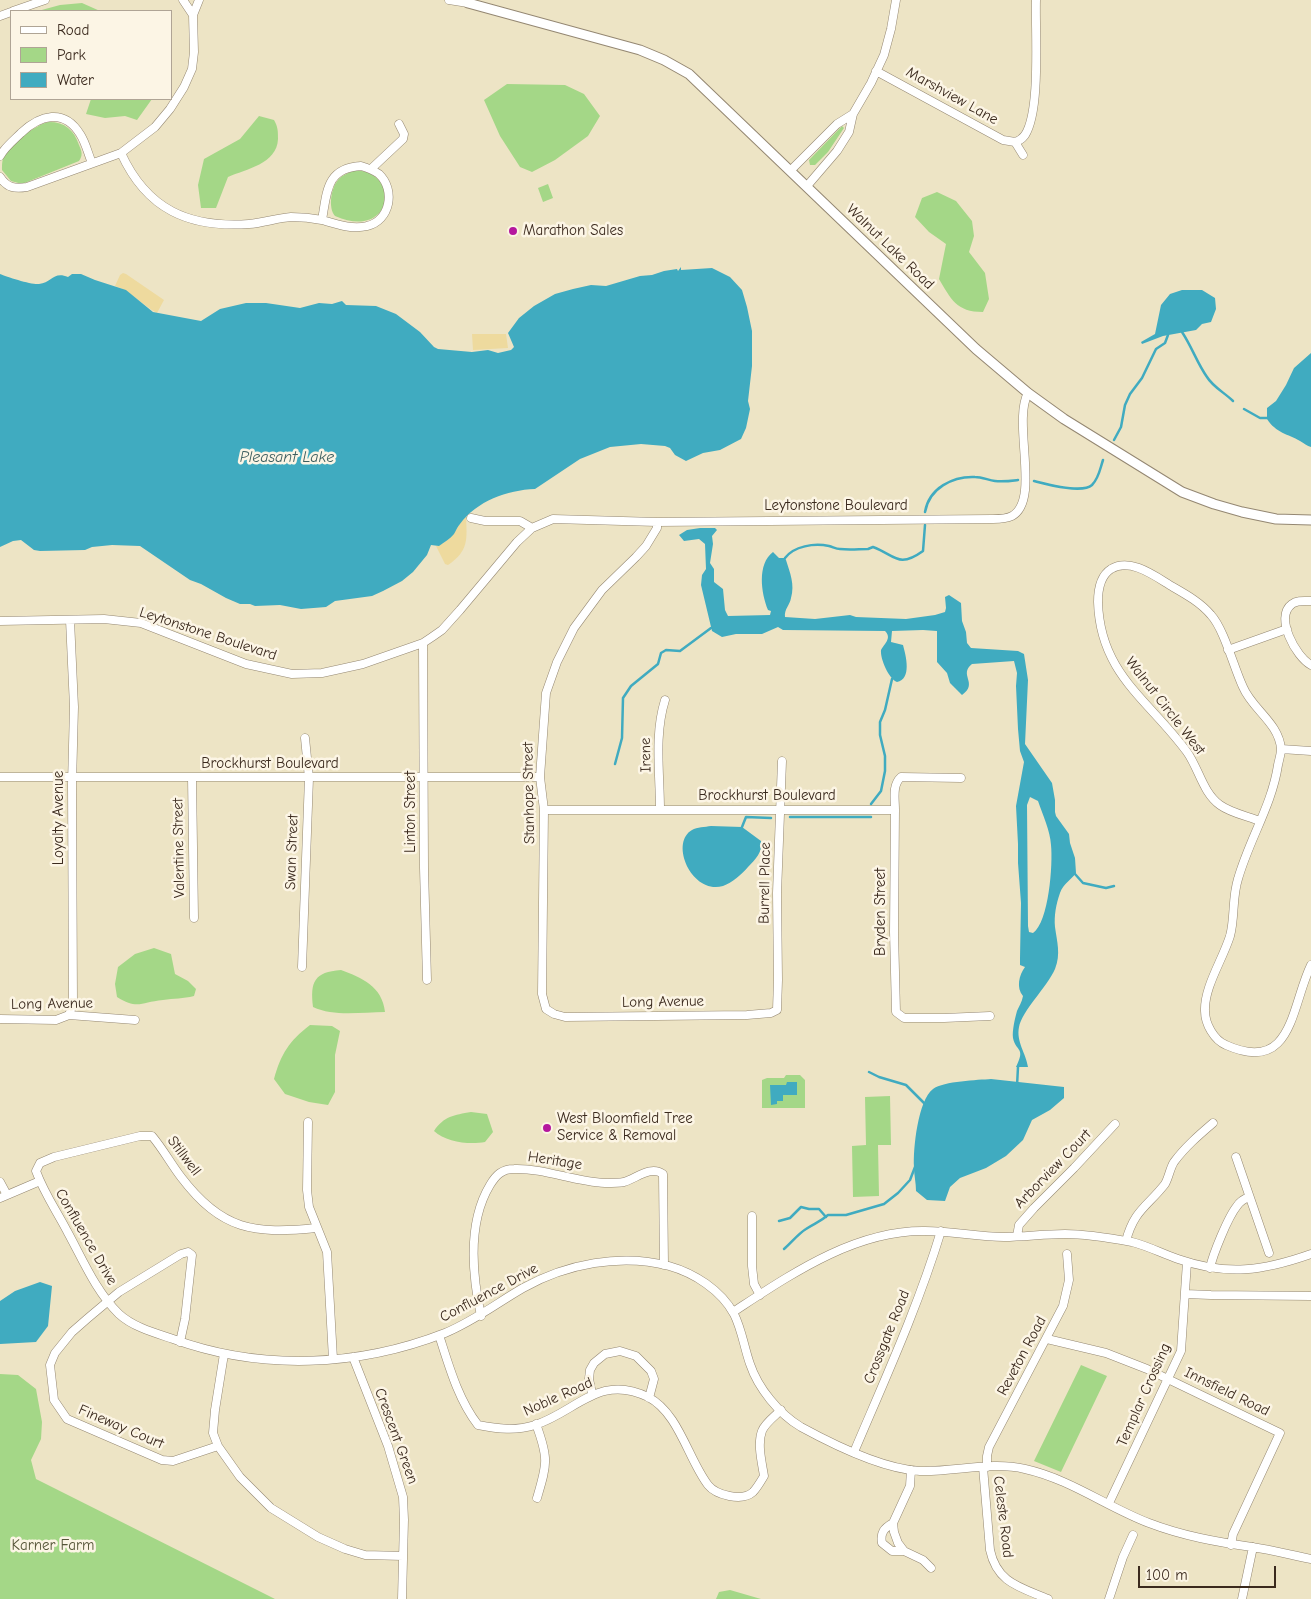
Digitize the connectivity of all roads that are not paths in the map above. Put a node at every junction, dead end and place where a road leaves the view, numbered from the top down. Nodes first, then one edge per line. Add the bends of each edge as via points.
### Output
1 (45, 0) edge
2 (183, 0) edge
3 (199, 0) edge
4 (449, 0) edge
5 (896, 0) edge
6 (1036, 0) edge
7 (468, 2) edge
8 (18, 10) edge
9 (193, 15) junction
10 (876, 71) junction
11 (853, 114) junction
12 (400, 124) dead end
13 (1015, 142) junction
14 (121, 153) junction
15 (1023, 155) dead end
16 (0, 156) edge
17 (92, 163) junction
18 (371, 169) junction
19 (791, 170) junction
20 (0, 177) edge
21 (807, 186) junction
22 (322, 220) junction
23 (1028, 392) junction
24 (471, 518) dead end
25 (1311, 520) edge
26 (657, 522) junction
27 (532, 528) junction
28 (1311, 601) edge
29 (70, 620) junction
30 (0, 621) edge
31 (1287, 629) junction
32 (423, 643) junction
33 (1228, 650) junction
34 (1311, 665) edge
35 (665, 700) dead end
36 (305, 738) dead end
37 (1281, 749) junction
38 (1311, 751) edge
39 (782, 761) dead end
40 (0, 777) edge
41 (72, 777) junction
42 (192, 777) junction
43 (425, 777) junction
44 (540, 777) junction
45 (309, 778) junction
46 (961, 778) dead end
47 (780, 809) junction
48 (544, 810) junction
49 (660, 810) junction
50 (895, 810) junction
51 (1260, 821) junction
52 (194, 918) dead end
53 (1311, 965) edge
54 (302, 967) dead end
55 (427, 980) dead end
56 (778, 1006) joint
57 (546, 1009) joint
58 (69, 1015) junction
59 (990, 1016) dead end
60 (0, 1019) edge
61 (135, 1020) dead end
62 (308, 1122) dead end
63 (1213, 1123) dead end
64 (1115, 1124) dead end
65 (1236, 1157) dead end
66 (40, 1181) junction
67 (0, 1182) edge
68 (4, 1197) edge
69 (1250, 1197) junction
70 (752, 1216) dead end
71 (317, 1228) junction
72 (940, 1231) junction
73 (1017, 1236) junction
74 (1126, 1241) junction
75 (1269, 1253) dead end
76 (1067, 1254) dead end
77 (1311, 1254) edge
78 (1187, 1262) junction
79 (664, 1265) junction
80 (1210, 1268) junction
81 (1185, 1294) junction
82 (760, 1295) junction
83 (1311, 1296) edge
84 (109, 1301) junction
85 (733, 1312) junction
86 (480, 1316) junction
87 (439, 1335) junction
88 (1048, 1339) junction
89 (180, 1342) junction
90 (224, 1354) junction
91 (352, 1357) junction
92 (333, 1359) junction
93 (1169, 1379) junction
94 (592, 1394) junction
95 (649, 1398) junction
96 (781, 1410) junction
97 (536, 1424) junction
98 (218, 1446) junction
99 (854, 1452) junction
100 (985, 1467) junction
101 (911, 1470) junction
102 (537, 1498) dead end
103 (1109, 1504) junction
104 (893, 1523) junction
105 (1132, 1535) dead end
106 (1231, 1544) junction
107 (1253, 1547) junction
108 (904, 1551) junction
109 (403, 1556) junction
110 (1311, 1559) edge
111 (931, 1568) dead end
112 (402, 1599) edge
113 (1048, 1599) edge
114 (1109, 1599) edge
115 (1242, 1599) edge

1 - 8 street
2 - 9 street
3 - 9 street
4 - 7 street, Walnut Lake Road
5 - 10 street via 884,55
6 - 13 street via 1035,98 1025,135
7 - 19 street, Walnut Lake Road via 640,50 664,60 689,74
9 - 14 street via 192,69 184,87 155,127
10 - 11 street
10 - 13 street, Marshview Lane via 1003,140
11 - 19 street via 837,124
11 - 21 street via 849,132 837,151
12 - 18 street via 403,139
13 - 15 street
14 - 17 street
14 - 22 street via 129,170 155,202 193,220 218,224 248,224 290,217
16 - 17 street via 38,119 51,117 62,119 75,128
17 - 20 street via 27,187 10,187
18 - 22 street via 351,167 334,177 328,186
18 - 22 street via 386,183 389,193 389,204 378,222 358,228
19 - 21 street, Walnut Lake Road
21 - 23 street, Walnut Lake Road via 934,310
23 - 25 street, Walnut Lake Road via 1071,423 1182,492 1242,512 1276,519
23 - 26 street, Leytonstone Boulevard via 1023,402 1024,498 1016,513 1006,518
24 - 27 street via 520,521
26 - 27 street, Leytonstone Boulevard via 553,519
26 - 44 street, Stanhope Street via 646,546 588,607 557,662 546,693
27 - 32 street, Leytonstone Boulevard via 516,542 442,630
28 - 31 street via 1298,601 1289,606 1285,616
29 - 30 street, Leytonstone Boulevard
29 - 32 street, Leytonstone Boulevard via 141,623 246,664 292,674 322,673 364,664
29 - 41 street, Loyalty Avenue via 74,707
31 - 33 street
31 - 34 street via 1295,649
32 - 43 street, Linton Street
33 - 37 street via 1244,691 1268,720
33 - 51 street, Walnut Circle West via 1213,616 1194,599 1146,571 1120,565 1102,579 1099,623 1111,659 1128,685 1189,755 1210,796 1221,806
35 - 49 street, Irene via 659,731
36 - 45 street, Swan Street
37 - 38 street
37 - 51 street via 1276,780
39 - 47 street, Burrell Place
40 - 41 street, Brockhurst Boulevard
41 - 42 street, Brockhurst Boulevard
41 - 58 street, Loyalty Avenue via 73,1004
42 - 45 street, Brockhurst Boulevard
42 - 52 street, Valentine Street
43 - 44 street, Brockhurst Boulevard
43 - 45 street, Brockhurst Boulevard
43 - 55 street, Linton Street
44 - 48 street, Stanhope Street
45 - 54 street, Swan Street
46 - 50 street via 901,777 895,786
47 - 49 street, Brockhurst Boulevard
47 - 50 street, Brockhurst Boulevard
47 - 56 street, Burrell Place
48 - 49 street, Brockhurst Boulevard
48 - 57 street, Stanhope Street via 542,994
50 - 59 street, Bryden Street via 895,1008 904,1018
51 - 53 street via 1238,878 1230,934 1206,998 1204,1013 1219,1042 1253,1052 1266,1051 1278,1045 1288,1032
56 - 57 street, Long Avenue via 771,1013 718,1016 565,1017
58 - 60 street, Long Avenue via 56,1020
58 - 61 street, Long Avenue
62 - 71 street via 307,1190
63 - 74 street via 1192,1141 1173,1164 1166,1182 1136,1214
64 - 73 street, Arborview Court via 1019,1225
65 - 69 street
66 - 68 street, Confluence Drive
66 - 71 street, Stillwell via 36,1171 40,1163 54,1157 140,1136 152,1136 182,1178 222,1218 262,1230
66 - 84 street, Confluence Drive via 94,1281
67 - 68 street
69 - 75 street
69 - 80 street via 1235,1207
70 - 82 street via 752,1266 754,1284
71 - 92 street via 327,1252
72 - 73 street
72 - 82 street via 897,1234 849,1246 822,1258
72 - 99 street, Crossgate Road via 904,1334
73 - 74 street via 1067,1234
74 - 78 street
76 - 88 street, Reveton Road via 1069,1280 1063,1306
77 - 80 street via 1251,1269
78 - 80 street
78 - 81 street, Templar Crossing
79 - 85 street, Confluence Drive via 691,1274 710,1287
79 - 86 street, Confluence Drive via 638,1260 609,1261 566,1270 524,1288
79 - 86 street, Heritage via 663,1174 659,1171 652,1170 623,1182 604,1183 512,1169 497,1174 478,1210 474,1266
81 - 83 street
81 - 93 street, Templar Crossing via 1181,1351
82 - 85 street
84 - 89 street, Confluence Drive via 119,1314 130,1321
84 - 89 street, Fineway Court via 136,1280 188,1252 192,1255
84 - 98 street, Fineway Court via 72,1332 50,1365 54,1400 67,1419 162,1460 173,1461
85 - 96 street, Confluence Drive via 764,1394
86 - 87 street, Confluence Drive
87 - 91 street, Confluence Drive via 369,1356
87 - 97 street, Noble Road via 467,1411 478,1425 513,1429
88 - 93 street, Innsfield Road via 1106,1354
88 - 100 street, Reveton Road via 989,1447
89 - 90 street, Confluence Drive
90 - 92 street, Confluence Drive via 272,1361
90 - 98 street via 215,1410 214,1433
91 - 92 street, Confluence Drive
91 - 109 street, Crescent Green via 398,1477 404,1512
93 - 103 street, Templar Crossing
93 - 106 street, Innsfield Road via 1280,1433
94 - 95 street, Noble Road via 622,1390
94 - 95 street via 589,1379 594,1363 604,1354 620,1351 636,1356 651,1371 654,1379
94 - 97 street, Noble Road
95 - 96 street, Noble Road via 656,1402 680,1433 708,1487 724,1495 752,1493 764,1476 761,1433
96 - 99 street, Confluence Drive via 797,1425
97 - 102 street via 546,1459
98 - 109 street via 252,1490 270,1508 294,1524 345,1549 365,1555
99 - 101 street, Confluence Drive via 894,1468
100 - 101 street, Confluence Drive
100 - 103 street, Confluence Drive via 1004,1466 1051,1476
100 - 113 street, Celeste Road via 993,1563 999,1574 1012,1583
101 - 104 street via 910,1486
103 - 106 street, Confluence Drive via 1172,1531
104 - 108 street via 898,1543
104 - 108 street via 883,1530 882,1544 892,1551
105 - 114 street
106 - 107 street, Confluence Drive
107 - 110 street, Confluence Drive
107 - 115 street
108 - 111 street via 923,1560
109 - 112 street, Crescent Green

